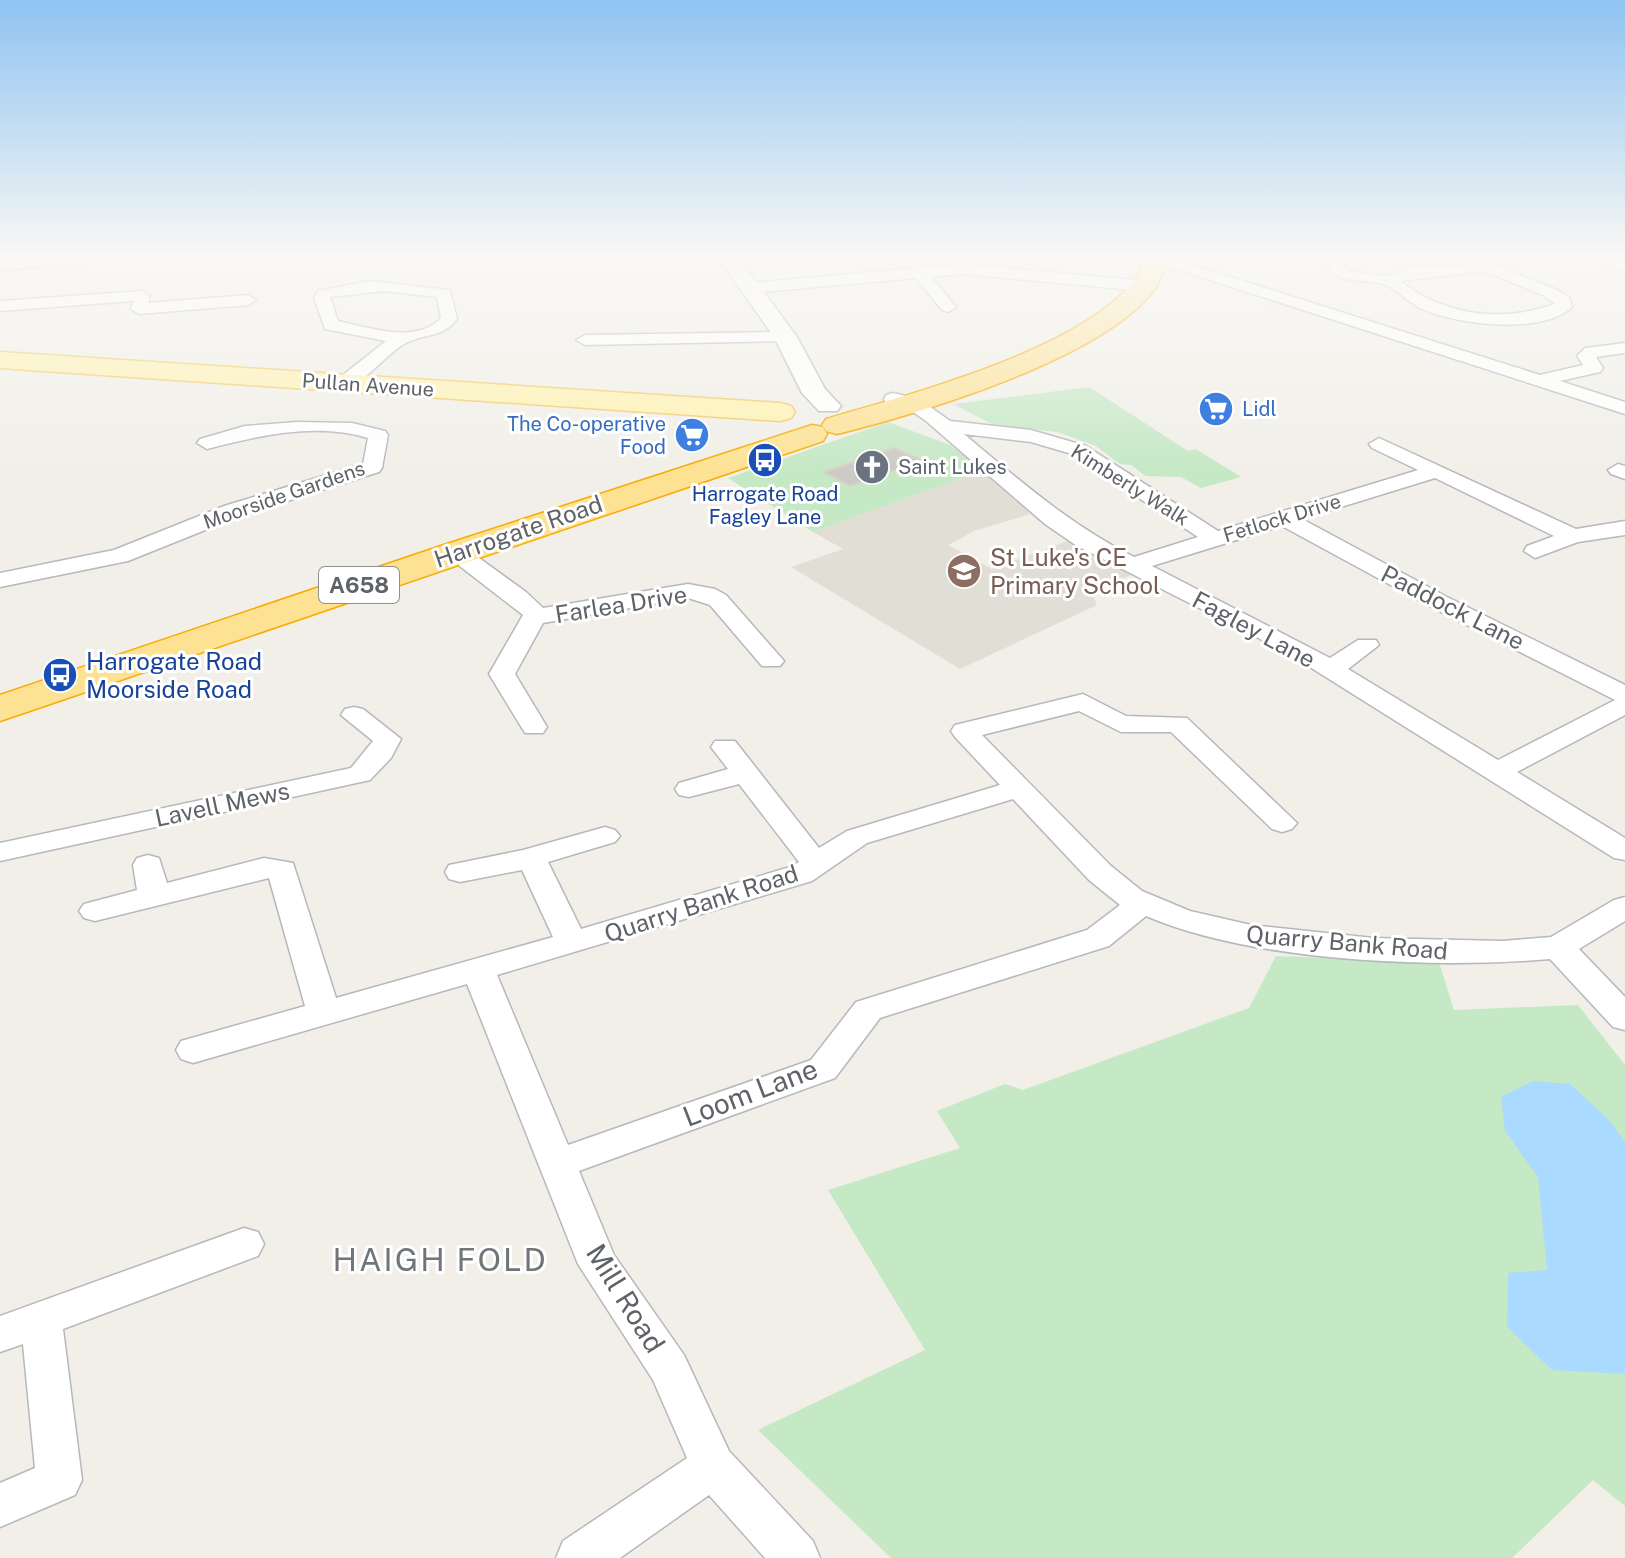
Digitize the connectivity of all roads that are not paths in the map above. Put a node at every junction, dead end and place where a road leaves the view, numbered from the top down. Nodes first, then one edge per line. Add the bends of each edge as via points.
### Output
1 (349, 329) edge
2 (438, 329) edge
3 (779, 329) edge
4 (1091, 329) edge
5 (1375, 329) edge
6 (785, 337) junction
7 (400, 339) junction
8 (585, 340) dead end
9 (1625, 348) edge
10 (0, 360) edge
11 (1537, 381) junction
12 (344, 383) junction
13 (898, 404) junction
14 (1625, 408) edge
15 (797, 414) junction
16 (942, 424) junction
17 (207, 443) dead end
18 (1379, 444) dead end
19 (718, 463) junction
20 (1434, 472) junction
21 (1282, 517) junction
22 (1625, 528) edge
23 (1573, 536) junction
24 (1215, 539) junction
25 (1535, 551) dead end
26 (456, 552) junction
27 (1131, 565) junction
28 (0, 580) edge
29 (537, 616) junction
30 (1367, 645) dead end
31 (771, 661) dead end
32 (1330, 669) junction
33 (1625, 695) edge
34 (1625, 705) edge
35 (0, 709) edge
36 (354, 715) dead end
37 (534, 727) dead end
38 (725, 747) dead end
39 (1496, 772) junction
40 (746, 773) junction
41 (1018, 788) junction
42 (689, 789) dead end
43 (1282, 823) dead end
44 (605, 836) dead end
45 (1625, 851) edge
46 (0, 852) edge
47 (526, 859) junction
48 (816, 864) junction
49 (148, 865) dead end
50 (460, 872) dead end
51 (154, 896) junction
52 (1142, 903) junction
53 (1625, 907) edge
54 (95, 911) dead end
55 (572, 943) junction
56 (1558, 947) junction
57 (478, 970) junction
58 (324, 1013) junction
59 (1625, 1018) edge
60 (193, 1050) dead end
61 (557, 1164) junction
62 (244, 1244) dead end
63 (41, 1321) junction
64 (0, 1334) edge
65 (713, 1466) junction
66 (0, 1505) edge
67 (580, 1558) edge
68 (796, 1558) edge

1 - 7 street
2 - 7 street
3 - 6 street
4 - 13 highway, A658 via 1021,363
5 - 11 street
6 - 8 street
6 - 15 street
7 - 12 street
9 - 11 street via 1591,352 1586,356 1594,368 1586,372
10 - 12 main road, Pullan Avenue
11 - 14 street
12 - 15 main road, Pullan Avenue
13 - 15 highway, A658
13 - 16 street, Kimberly Walk
15 - 19 highway, A658
15 - 19 highway, A658
16 - 24 street, Kimberly Walk via 1058,441
16 - 27 street, Fagley Lane via 1053,519
17 - 28 street, Moorside Gardens via 281,429 365,428 378,435 372,468 232,511 120,556
18 - 20 street
19 - 26 highway, Harrogate Road / A658
20 - 21 street, Fetlock Drive
20 - 23 street
21 - 24 street, Fetlock Drive
21 - 33 street, Paddock Lane
22 - 23 street
23 - 25 street
24 - 27 street, Fetlock Drive
26 - 29 street, Farlea Drive via 521,597
26 - 35 highway, Harrogate Road / A658
27 - 32 street, Fagley Lane
29 - 31 street, Farlea Drive via 688,591 707,594
29 - 37 street, Farlea Drive via 502,674
30 - 32 street
32 - 39 street, Fagley Lane
34 - 39 street
36 - 46 street, Lavell Mews via 387,739 360,774
38 - 40 street
39 - 45 street, Fagley Lane
40 - 42 street
40 - 48 street
41 - 43 street via 964,731 1083,702 1121,724 1178,724
41 - 48 street, Quarry Bank Road via 857,837
41 - 52 street, Quarry Bank Road via 1100,873
44 - 47 street
47 - 50 street
47 - 55 street via 535,865
48 - 55 street, Quarry Bank Road via 801,874
49 - 51 street
51 - 54 street
51 - 58 street via 264,868 282,870
52 - 56 street, Quarry Bank Road via 1181,919 1251,936 1373,949 1503,952
52 - 61 street, Loom Lane via 1098,938 868,1010 823,1069
53 - 56 street, Quarry Bank Road
55 - 57 street, Quarry Bank Road
56 - 59 street
57 - 58 street, Quarry Bank Road
57 - 61 street, Mill Road
58 - 60 street, Quarry Bank Road
61 - 65 street, Mill Road via 598,1264 669,1368
62 - 63 street
63 - 64 street
63 - 66 street via 59,1480
65 - 67 street
65 - 68 street, Mill Road

